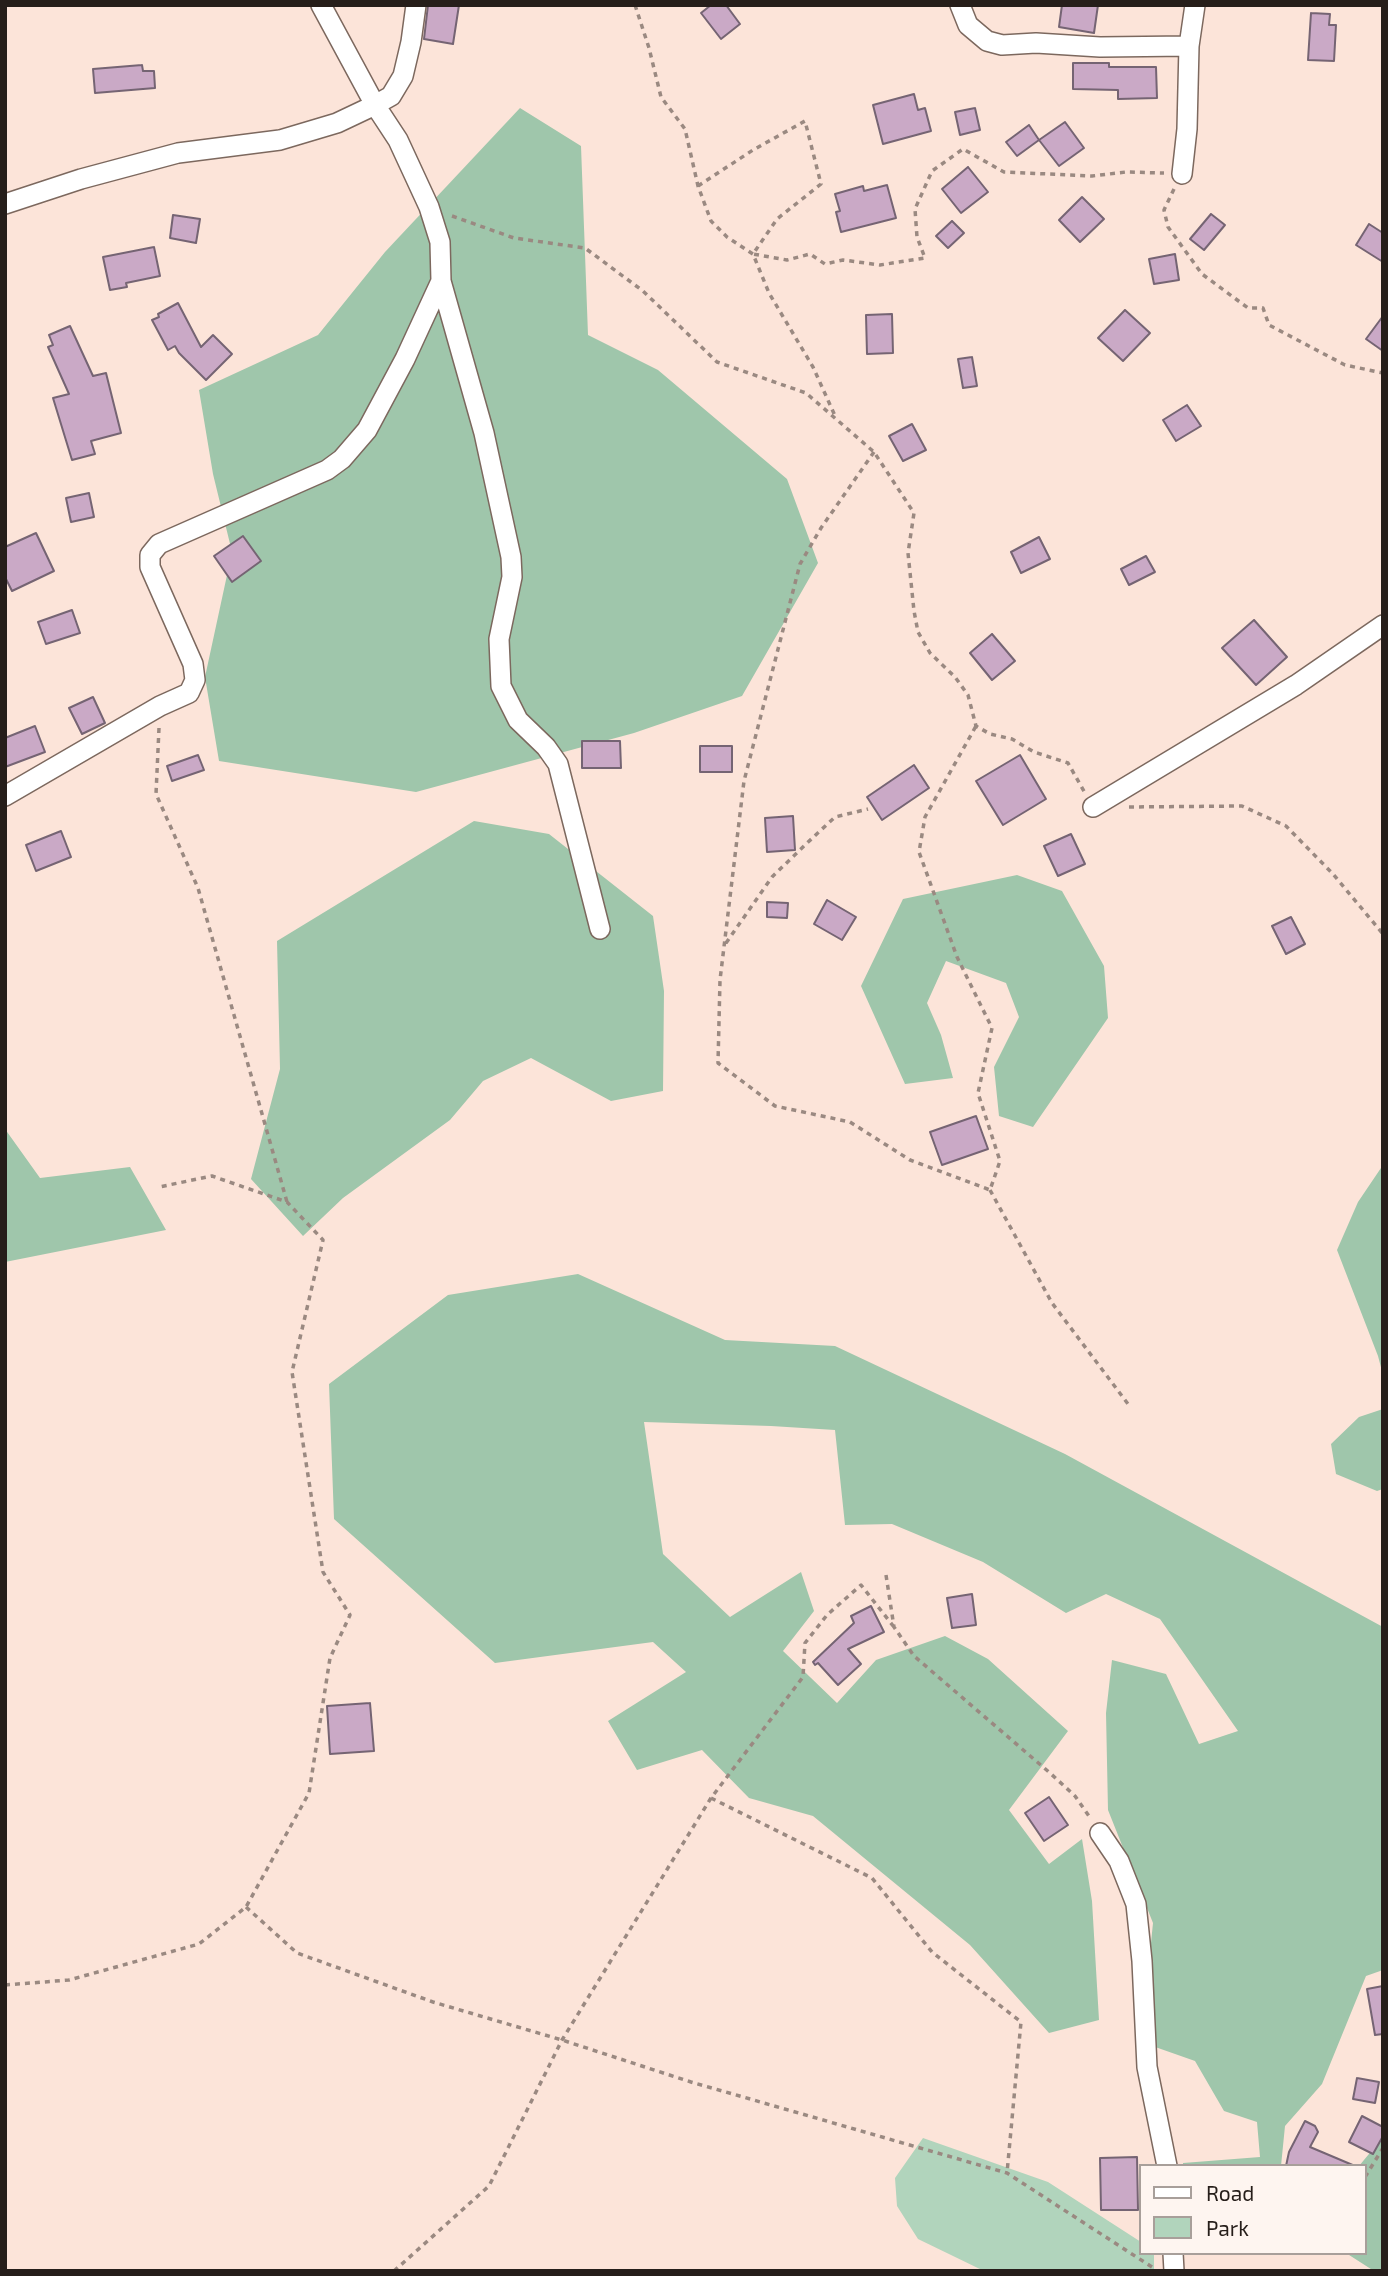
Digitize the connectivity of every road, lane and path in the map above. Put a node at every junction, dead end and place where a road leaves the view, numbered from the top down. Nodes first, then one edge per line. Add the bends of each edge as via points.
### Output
1 (321, 5) edge
2 (416, 5) edge
3 (635, 5) edge
4 (960, 5) edge
5 (1195, 5) edge
6 (1189, 46) junction
7 (375, 105) junction
8 (1182, 174) junction
9 (698, 186) junction
10 (5, 204) edge
11 (429, 207) junction
12 (753, 254) junction
13 (441, 281) junction
14 (1383, 373) edge
15 (837, 420) junction
16 (874, 452) junction
17 (1383, 625) edge
18 (160, 706) junction
19 (976, 726) junction
20 (5, 796) edge
21 (1093, 807) junction
22 (868, 809) dead end
23 (600, 929) dead end
24 (1383, 934) edge
25 (725, 944) junction
26 (159, 1187) dead end
27 (990, 1190) junction
28 (287, 1202) junction
29 (1128, 1404) dead end
30 (886, 1575) dead end
31 (894, 1627) junction
32 (711, 1798) junction
33 (1100, 1833) joint
34 (246, 1907) junction
35 (5, 1984) edge
36 (562, 2040) junction
37 (1383, 2148) edge
38 (1167, 2164) edge
39 (1007, 2173) junction
40 (1367, 2174) edge
41 (394, 2271) edge
42 (1158, 2271) edge

1 - 7 street
2 - 7 street via 403,76 391,96
3 - 9 path via 661,97 685,129
4 - 6 street via 968,26 987,41 1002,45
5 - 6 street
6 - 8 street
7 - 10 street via 337,123 280,140 178,153
7 - 11 street via 398,140
8 - 12 path via 1004,172 963,149 932,171 915,209 917,237 925,257 880,265 825,264 810,254 787,260
8 - 14 path via 1164,210 1168,226 1202,274 1248,307 1263,308 1269,325 1345,365
9 - 12 path via 711,221
9 - 12 path via 805,121 821,184 777,219
11 - 13 street via 440,243
11 - 15 path via 514,239 585,248 643,291 717,362 806,393
12 - 15 path
13 - 18 street via 366,430 342,459 327,470 159,544 150,555 149,567 193,664 195,680 189,693
13 - 23 street via 484,433 511,557 512,577 499,639 501,686 518,720 558,764
15 - 16 path
16 - 19 path via 914,513 908,553 918,632 930,653 968,695
16 - 25 path via 800,564 744,781
17 - 21 street via 1296,685
18 - 20 street
18 - 28 path via 156,794 198,888
19 - 21 path via 1068,763
19 - 27 path via 925,817 919,852 957,957 992,1028 978,1094 1000,1161
21 - 24 path via 1242,806 1286,825
22 - 25 path via 835,817 806,844 772,877
25 - 27 path via 718,1063 775,1106 850,1122 910,1160
26 - 28 path via 212,1175
27 - 29 path via 1052,1303
28 - 34 path via 323,1240 292,1373 323,1572 350,1615 330,1658 309,1793
30 - 31 path
31 - 32 path via 861,1585 827,1615 805,1643 803,1677
31 - 33 path via 914,1656 1075,1796
32 - 36 path
32 - 39 path via 872,1878 932,1952 1021,2022
33 - 38 street via 1119,1861 1136,1904 1147,2067
34 - 35 path via 199,1944 69,1980
34 - 36 path via 297,1953 433,2002
36 - 39 path
36 - 41 path via 489,2186
37 - 40 path
39 - 42 path

